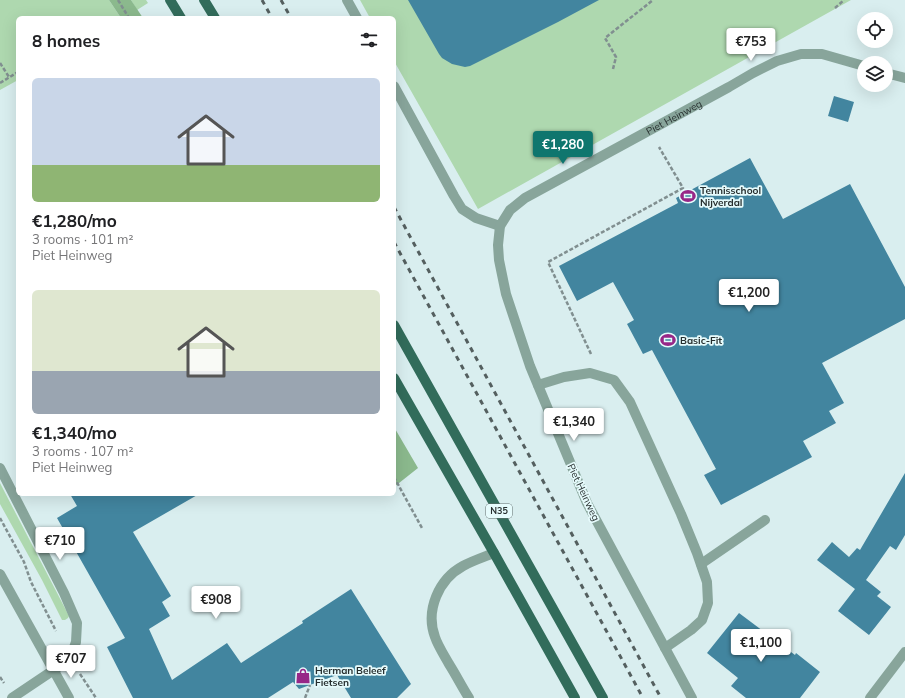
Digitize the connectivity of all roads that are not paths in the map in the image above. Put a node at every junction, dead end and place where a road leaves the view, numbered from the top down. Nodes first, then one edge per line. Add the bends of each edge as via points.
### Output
1 (170, 0) edge
2 (204, 0) edge
3 (347, 0) edge
4 (180, 16) edge
5 (214, 16) edge
6 (356, 16) edge
7 (857, 64) edge
8 (893, 75) edge
9 (905, 78) edge
10 (396, 90) edge
11 (500, 226) junction
12 (396, 329) edge
13 (396, 382) edge
14 (538, 385) junction
15 (0, 468) edge
16 (765, 520) dead end
17 (494, 553) junction
18 (701, 564) junction
19 (0, 574) edge
20 (665, 648) junction
21 (905, 652) edge
22 (54, 670) junction
23 (12, 698) edge
24 (69, 698) edge
25 (469, 698) edge
26 (575, 698) edge
27 (603, 698) edge
28 (692, 698) edge
29 (870, 698) edge

1 - 4 main road
2 - 5 main road
3 - 6 street
7 - 11 street, Piet Heinweg via 822,54 801,54 777,61 525,198 510,210
8 - 9 street
10 - 11 street via 462,209 476,218
11 - 14 street, Piet Heinweg via 499,260 506,294
12 - 27 main road, N35
13 - 17 main road, N35
14 - 18 street via 590,373 614,380 630,402
14 - 20 street, Piet Heinweg via 587,502
15 - 22 street via 77,623 76,642 70,659
16 - 18 street
17 - 25 street via 454,572 439,590 432,610 434,635 439,647
17 - 26 main road, N35
18 - 20 street via 707,582 708,603 702,620
19 - 22 street
20 - 28 street, Piet Heinweg
21 - 29 street
22 - 23 street
22 - 24 street

